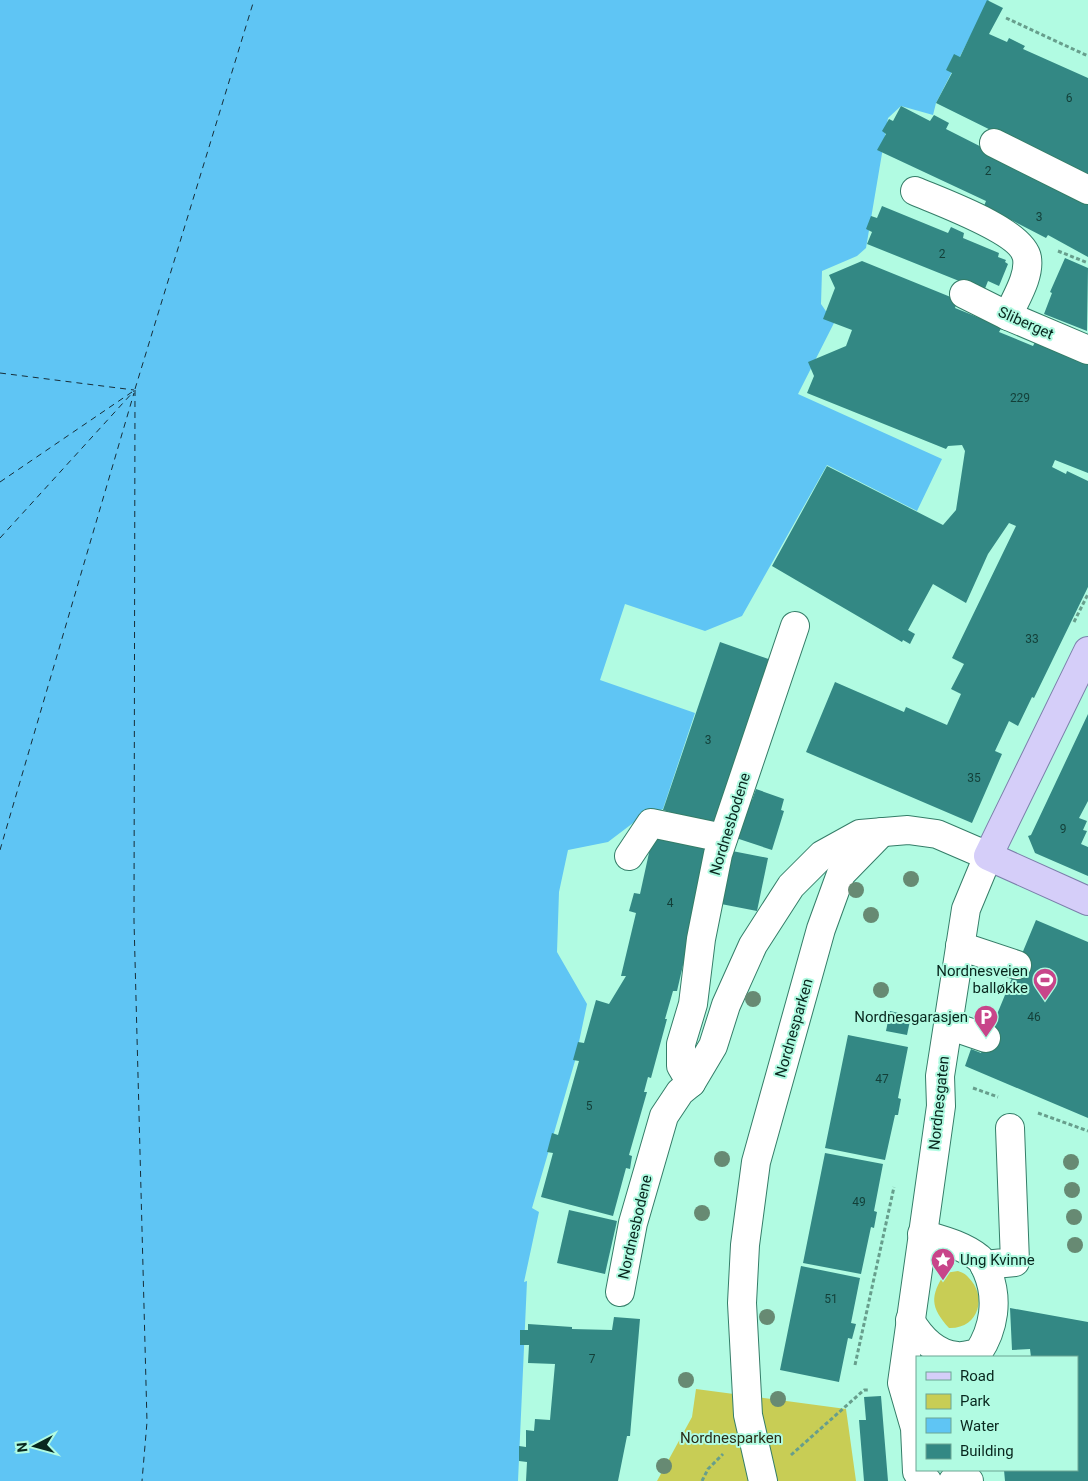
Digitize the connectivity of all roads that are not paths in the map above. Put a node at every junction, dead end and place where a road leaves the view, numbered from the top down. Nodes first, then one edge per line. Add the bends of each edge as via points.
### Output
1 (994, 143) dead end
2 (1088, 190) edge
3 (915, 191) dead end
4 (964, 294) dead end
5 (1008, 316) junction
6 (1088, 350) edge
7 (795, 626) dead end
8 (1088, 651) edge
9 (883, 831) junction
10 (723, 838) junction
11 (629, 856) dead end
12 (988, 856) junction
13 (1088, 901) edge
14 (960, 946) junction
15 (1017, 965) dead end
16 (948, 1025) junction
17 (986, 1038) dead end
18 (690, 1083) junction
19 (1010, 1128) dead end
20 (922, 1234) junction
21 (984, 1265) junction
22 (620, 1292) dead end
23 (910, 1320) junction
24 (916, 1450) edge
25 (917, 1471) edge
26 (763, 1481) edge
27 (927, 1481) edge
28 (953, 1481) edge
29 (969, 1481) edge

1 - 2 street
3 - 5 street via 993,225 1016,241 1027,257 1026,274
4 - 5 street, Sliberget
5 - 6 street, Sliberget
7 - 10 street, Nordnesbodene
8 - 12 main road, Nordnesgaten
9 - 12 street via 937,834
9 - 18 street, Nordnesbodene via 860,834 822,854 790,886 752,945 726,1005 713,1046
9 - 26 street, Nordnesparken via 841,874 821,929 756,1162 745,1245 742,1303 748,1415
10 - 11 street via 651,823
10 - 18 street, Nordnesbodene via 701,939 693,1004 681,1044 681,1066
12 - 13 main road
12 - 14 street, Nordnesgaten via 966,909
14 - 15 street
14 - 16 street, Nordnesgaten
16 - 17 street
16 - 20 street, Nordnesgaten via 940,1076 941,1106
18 - 22 street, Nordnesbodene via 664,1116 657,1136 633,1223
19 - 21 street via 1015,1262
20 - 21 street via 959,1246 982,1259
20 - 23 street, Nordnesgaten
21 - 23 street via 990,1278 994,1311 987,1339 978,1353 958,1356 940,1350 920,1337
23 - 24 street, Nordnesgaten via 902,1383 915,1428
25 - 27 street, Nordnesgaten
28 - 29 street

